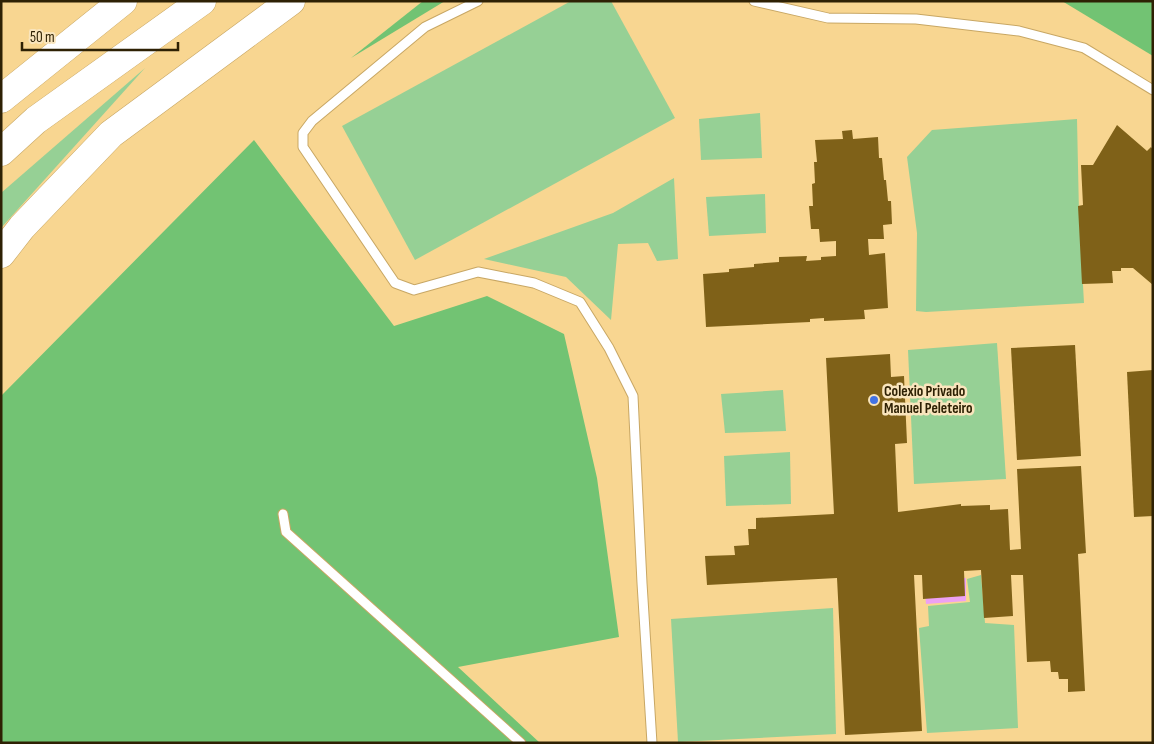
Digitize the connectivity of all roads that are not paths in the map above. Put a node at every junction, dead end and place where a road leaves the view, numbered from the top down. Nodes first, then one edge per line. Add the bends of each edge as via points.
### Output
1 (123, 1) edge
2 (202, 1) edge
3 (291, 1) edge
4 (478, 1) edge
5 (754, 1) edge
6 (1153, 90) edge
7 (1, 99) edge
8 (1, 152) edge
9 (1, 254) edge
10 (283, 514) dead end
11 (521, 743) edge
12 (652, 743) edge

1 - 7 highway
2 - 8 highway via 36,120
3 - 9 highway via 111,134 22,227
4 - 12 lane via 425,27 392,54 312,122 303,133 303,147 395,283 414,290 478,272 534,283 580,302 609,348 633,396
5 - 6 lane via 828,18 916,19 1018,31 1084,48
10 - 11 lane via 286,532

